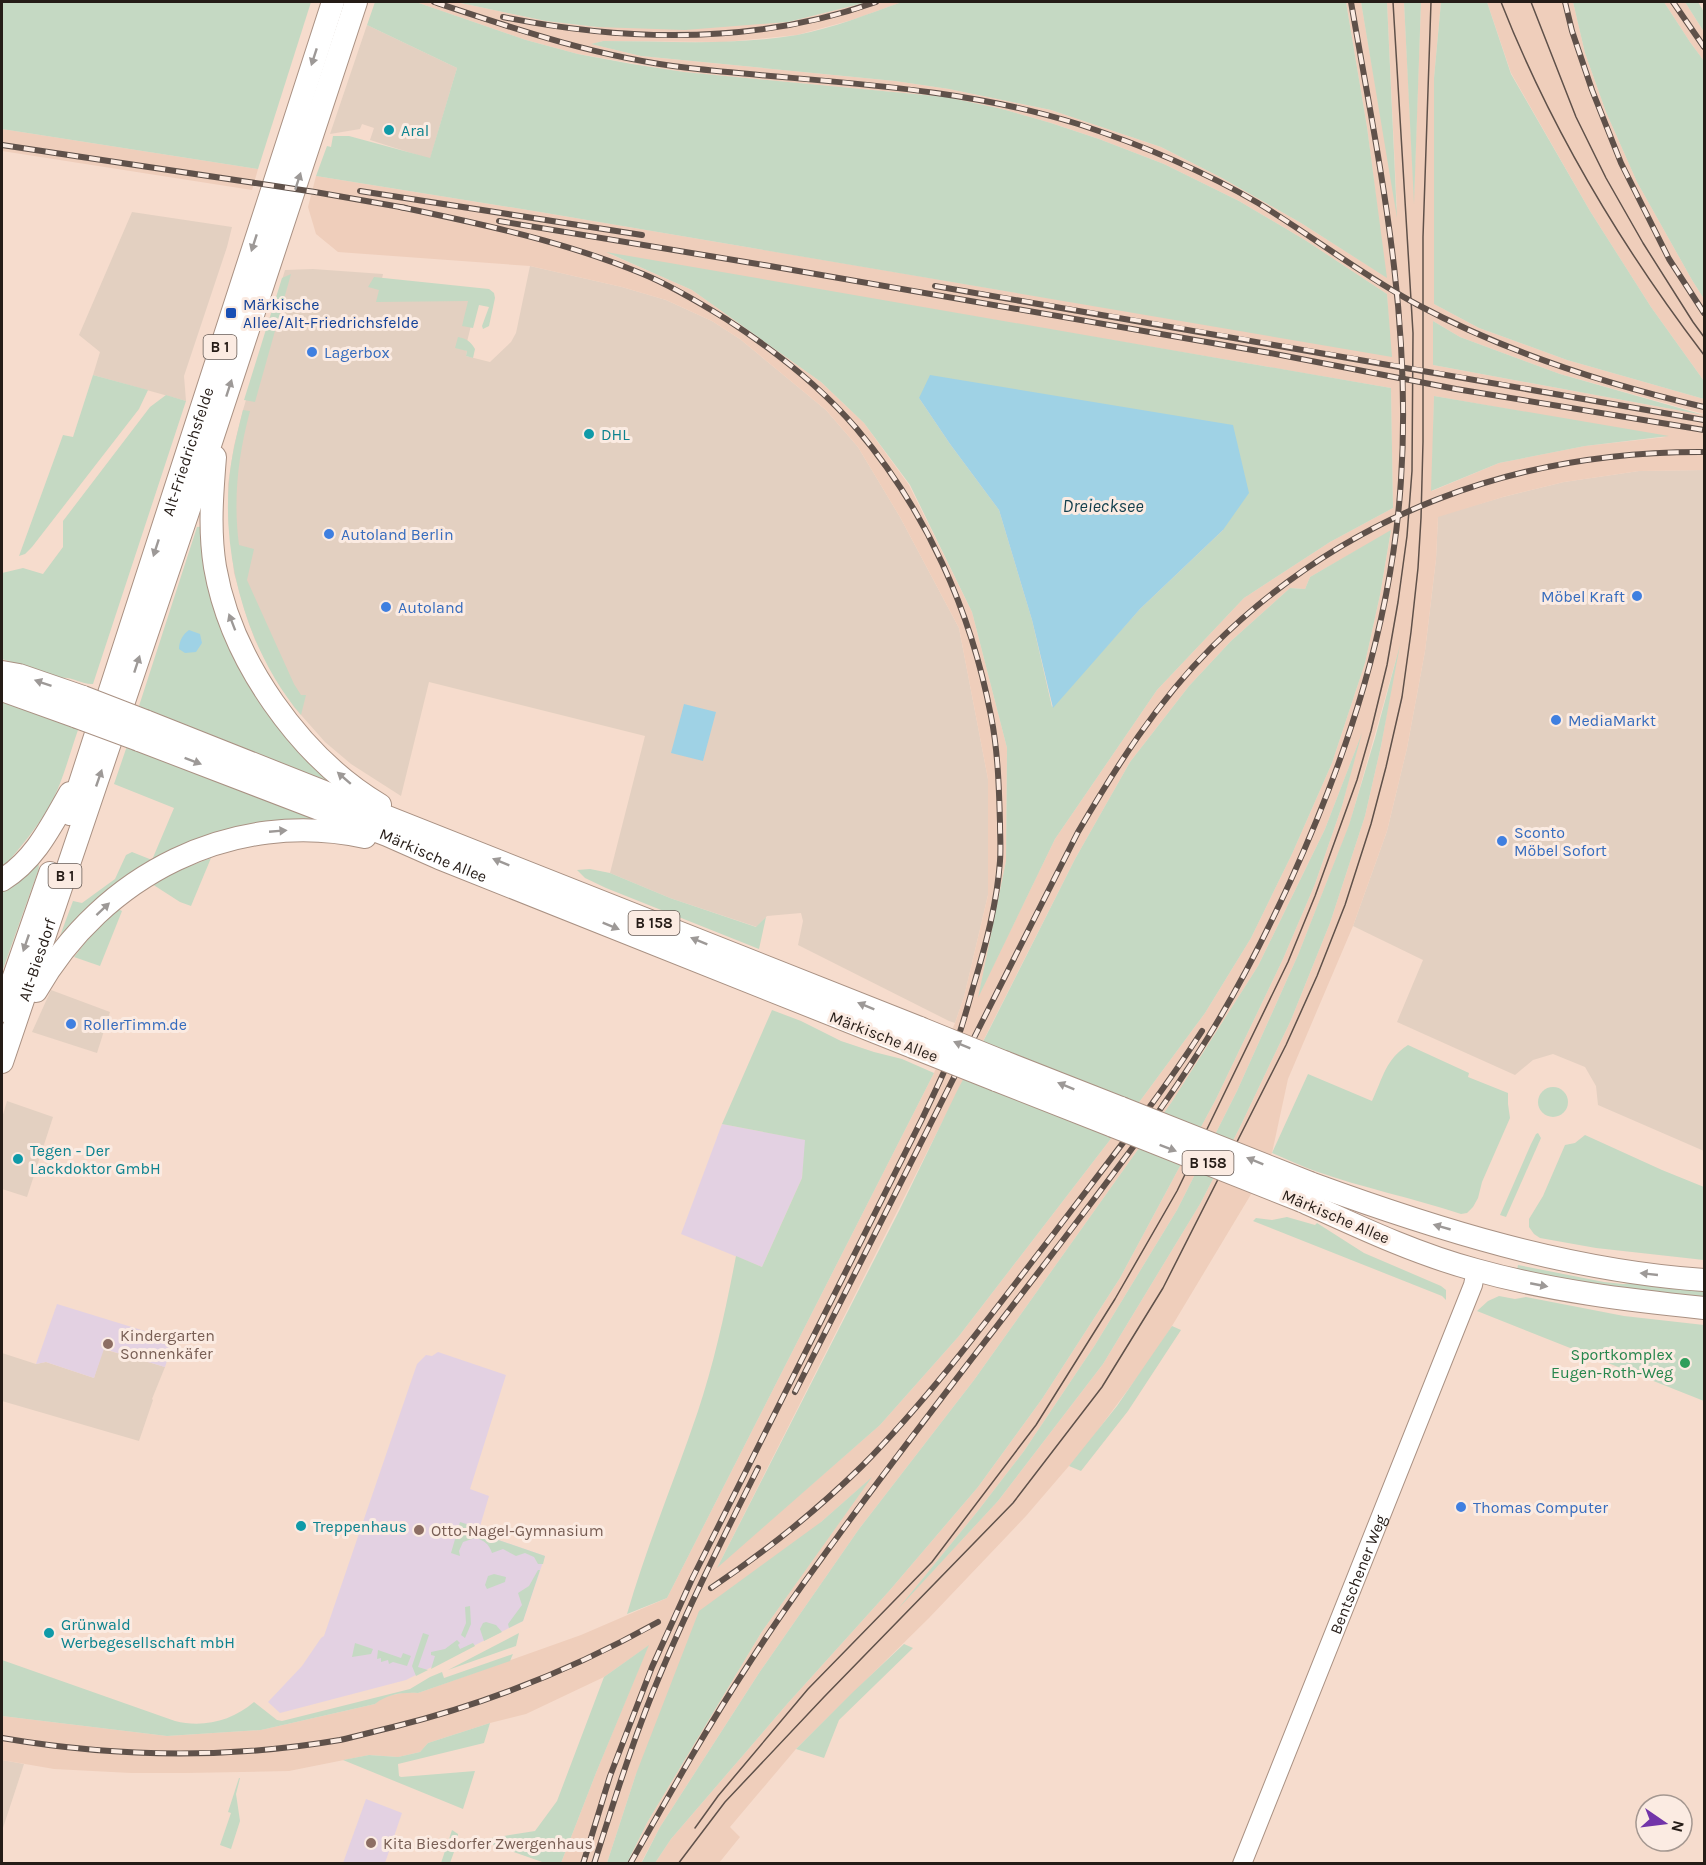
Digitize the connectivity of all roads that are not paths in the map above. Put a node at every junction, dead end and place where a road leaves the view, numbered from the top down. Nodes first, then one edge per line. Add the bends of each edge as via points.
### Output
1 (333, 2) edge
2 (356, 2) edge
3 (218, 420) junction
4 (2, 672) edge
5 (2, 690) edge
6 (80, 707) junction
7 (118, 720) joint
8 (142, 730) junction
9 (87, 763) junction
10 (428, 833) junction
11 (439, 858) junction
12 (2, 880) edge
13 (750, 971) junction
14 (2, 1011) edge
15 (12, 1032) junction
16 (2, 1062) edge
17 (1306, 1192) junction
18 (1490, 1241) junction
19 (1477, 1276) junction
20 (1704, 1280) edge
21 (1704, 1308) edge
22 (1242, 1863) edge

1 -> 9 main road, Alt-Friedrichsfelde / B 1
3 -> 2 main road, Alt-Friedrichsfelde / B 1
7 -> 3 main road, Alt-Friedrichsfelde / B 1
10 -> 3 main road via 360,791 302,740 249,663 215,567 211,518
6 -> 4 main road via 20,675
5 - 6 main road
6 - 8 main road, Märkische Allee / B 158, bridge
15 -> 7 main road, Alt-Biesdorf / B 1
8 - 10 main road, Märkische Allee / B 158
8 -> 11 main road, Märkische Allee / B 158
9 - 12 main road via 42,842
9 -> 14 main road, Alt-Biesdorf / B 1
13 -> 10 main road, Märkische Allee / B 158
11 -> 13 main road, Märkische Allee / B 158
15 -> 11 main road via 62,951 105,907 159,868 202,848 247,835 298,829 360,836
13 - 17 main road, Märkische Allee / B 158, bridge
15 - 16 main road, Alt-Biesdorf / B 1
18 -> 17 main road, Märkische Allee / B 158
17 - 19 main road, Märkische Allee / B 158 via 1420,1252
18 - 19 main road
20 -> 18 main road, Märkische Allee / B 158 via 1594,1266
19 -> 21 main road, Märkische Allee / B 158
19 - 22 street, Bentschener Weg

